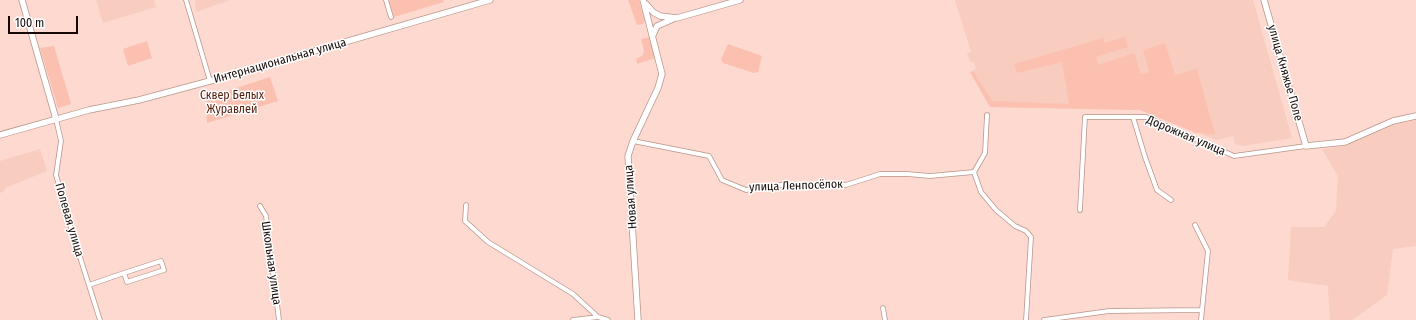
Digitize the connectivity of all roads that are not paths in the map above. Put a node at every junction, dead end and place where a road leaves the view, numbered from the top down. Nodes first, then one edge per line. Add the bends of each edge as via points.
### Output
1 (22, 0) edge
2 (186, 0) edge
3 (386, 0) edge
4 (490, 0) edge
5 (643, 0) edge
6 (740, 0) edge
7 (1264, 0) edge
8 (685, 16) junction
9 (391, 17) dead end
10 (653, 35) junction
11 (210, 81) junction
12 (986, 115) dead end
13 (1416, 116) edge
14 (1133, 117) junction
15 (56, 118) junction
16 (0, 135) edge
17 (633, 141) junction
18 (1306, 146) junction
19 (974, 172) junction
20 (1170, 200) dead end
21 (466, 205) dead end
22 (260, 206) dead end
23 (1080, 210) dead end
24 (1194, 226) dead end
25 (124, 273) junction
26 (89, 285) junction
27 (883, 308) dead end
28 (1201, 310) junction
29 (598, 317) junction
30 (100, 320) edge
31 (279, 320) edge
32 (573, 320) edge
33 (608, 320) edge
34 (638, 320) edge
35 (885, 320) edge
36 (1026, 320) edge
37 (1044, 320) edge
38 (1200, 320) edge

1 - 15 street
2 - 11 street
3 - 9 street
4 - 11 street, Интернациональная улица
5 - 8 street via 660,16
5 - 10 street, Новая улица
6 - 8 street
7 - 18 street, улица Княжье Поле
8 - 10 street via 660,24 655,28
10 - 17 street, Новая улица via 662,78
11 - 15 street, Интернациональная улица
12 - 19 street via 985,153
13 - 18 street via 1393,121 1345,142
14 - 18 street, Дорожная улица via 1146,117 1234,156
14 - 20 street via 1157,190
14 - 23 street, Дорожная улица via 1085,117
15 - 16 street, Интернациональная улица
15 - 26 street, Полевая улица via 61,141 56,175
17 - 19 street, улица Ленпосёлок via 708,156 722,180 746,190 781,185 846,185 880,174 930,176
17 - 34 street, Новая улица via 628,156
19 - 36 street via 981,192 996,210 1015,226 1026,231 1031,238
21 - 29 street via 466,221 488,242 572,294
22 - 31 street, Школьная улица via 266,216
24 - 28 street via 1208,251
25 - 25 street via 162,261 164,270 127,282
25 - 26 street
26 - 30 street, Полевая улица
27 - 35 street
28 - 37 street via 1110,312
28 - 38 street
29 - 32 street
29 - 33 street

